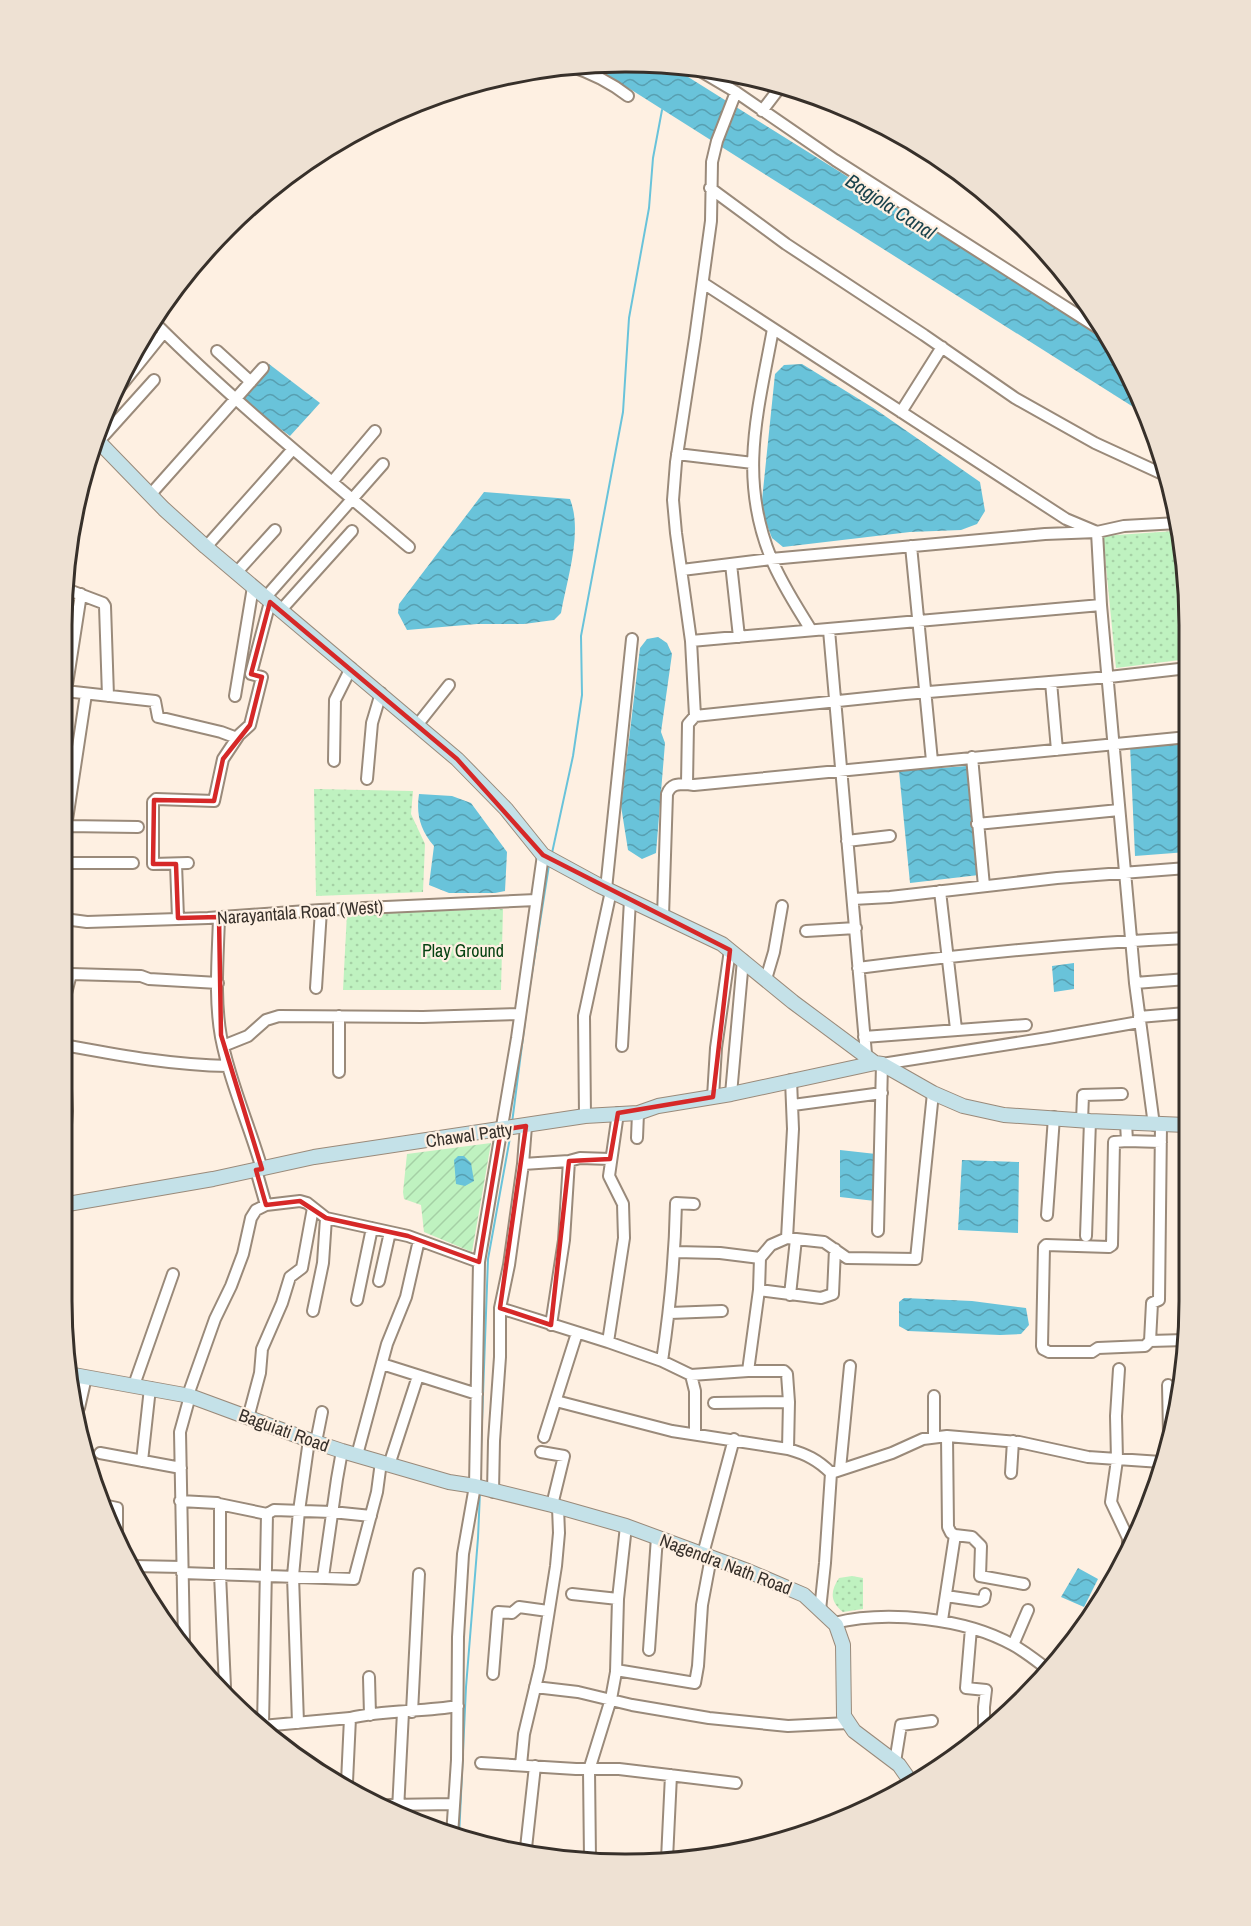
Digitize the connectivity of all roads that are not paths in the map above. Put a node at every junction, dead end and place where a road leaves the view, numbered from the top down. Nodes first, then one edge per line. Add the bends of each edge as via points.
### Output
1 (588, 73) edge
2 (711, 79) edge
3 (776, 93) edge
4 (628, 96) dead end
5 (735, 96) junction
6 (762, 111) junction
7 (710, 188) junction
8 (703, 283) junction
9 (1088, 322) edge
10 (159, 328) edge
11 (773, 329) junction
12 (164, 333) junction
13 (942, 347) junction
14 (217, 351) dead end
15 (137, 366) edge
16 (263, 368) dead end
17 (154, 380) dead end
18 (251, 382) junction
19 (237, 399) junction
20 (901, 412) junction
21 (375, 431) dead end
22 (106, 434) edge
23 (103, 444) edge
24 (293, 449) junction
25 (677, 454) junction
26 (753, 463) junction
27 (383, 464) dead end
28 (1157, 471) edge
29 (332, 482) junction
30 (150, 495) junction
31 (352, 499) junction
32 (1169, 524) edge
33 (275, 530) dead end
34 (352, 531) dead end
35 (1097, 532) junction
36 (911, 546) junction
37 (206, 547) junction
38 (409, 547) dead end
39 (771, 559) junction
40 (731, 564) junction
41 (682, 570) junction
42 (236, 573) junction
43 (253, 587) junction
44 (73, 591) edge
45 (81, 594) junction
46 (272, 603) junction
47 (1101, 605) junction
48 (919, 620) junction
49 (811, 630) junction
50 (829, 630) junction
51 (739, 636) junction
52 (632, 639) dead end
53 (691, 641) junction
54 (72, 652) edge
55 (351, 668) junction
56 (1179, 669) edge
57 (1108, 677) junction
58 (1051, 682) junction
59 (449, 685) dead end
60 (72, 692) edge
61 (925, 692) junction
62 (381, 693) junction
63 (86, 694) junction
64 (108, 696) junction
65 (236, 696) dead end
66 (836, 701) junction
67 (695, 716) junction
68 (418, 724) junction
69 (1179, 737) edge
70 (237, 738) junction
71 (1114, 744) junction
72 (1057, 750) junction
73 (972, 757) junction
74 (334, 761) dead end
75 (932, 761) junction
76 (840, 771) junction
77 (367, 779) dead end
78 (687, 784) junction
79 (72, 785) edge
80 (1119, 810) junction
81 (977, 824) junction
82 (138, 827) dead end
83 (72, 830) edge
84 (890, 836) dead end
85 (847, 841) junction
86 (543, 855) junction
87 (72, 863) edge
88 (133, 863) dead end
89 (188, 863) dead end
90 (176, 864) junction
91 (1179, 869) edge
92 (1125, 874) junction
93 (984, 886) junction
94 (609, 890) junction
95 (940, 891) junction
96 (853, 899) junction
97 (536, 900) junction
98 (630, 900) junction
99 (782, 906) dead end
100 (321, 910) junction
101 (663, 916) junction
102 (219, 917) junction
103 (178, 918) junction
104 (72, 920) edge
105 (856, 928) junction
106 (806, 931) dead end
107 (1179, 938) edge
108 (1132, 941) junction
109 (729, 950) junction
110 (948, 957) junction
111 (743, 960) junction
112 (858, 968) junction
113 (72, 974) edge
114 (766, 979) junction
115 (1179, 980) edge
116 (218, 983) junction
117 (1135, 983) junction
118 (316, 988) dead end
119 (1179, 1013) edge
120 (520, 1014) junction
121 (339, 1016) junction
122 (1139, 1019) junction
123 (1026, 1025) dead end
124 (956, 1029) junction
125 (864, 1037) junction
126 (223, 1046) junction
127 (622, 1046) dead end
128 (72, 1048) edge
129 (874, 1060) junction
130 (228, 1066) junction
131 (339, 1072) dead end
132 (791, 1080) junction
133 (882, 1093) junction
134 (933, 1093) junction
135 (731, 1094) junction
136 (1122, 1094) dead end
137 (713, 1097) junction
138 (793, 1105) junction
139 (618, 1113) junction
140 (638, 1113) junction
141 (585, 1116) junction
142 (1054, 1117) junction
143 (1086, 1121) junction
144 (1126, 1123) junction
145 (1158, 1125) junction
146 (1179, 1125) edge
147 (524, 1127) junction
148 (501, 1130) junction
149 (637, 1138) dead end
150 (1127, 1141) junction
151 (1161, 1142) junction
152 (610, 1159) junction
153 (569, 1161) junction
154 (523, 1164) junction
155 (259, 1169) junction
156 (72, 1203) edge
157 (694, 1204) dead end
158 (266, 1205) junction
159 (313, 1208) junction
160 (1047, 1215) dead end
161 (326, 1218) junction
162 (372, 1228) junction
163 (878, 1231) dead end
164 (390, 1232) junction
165 (1086, 1236) dead end
166 (792, 1238) junction
167 (418, 1240) junction
168 (835, 1249) junction
169 (675, 1252) junction
170 (760, 1258) junction
171 (479, 1262) junction
172 (172, 1274) dead end
173 (379, 1281) dead end
174 (759, 1290) junction
175 (790, 1295) junction
176 (357, 1300) dead end
177 (500, 1308) junction
178 (313, 1311) dead end
179 (722, 1311) dead end
180 (670, 1313) junction
181 (551, 1324) junction
182 (577, 1333) junction
183 (1178, 1340) edge
184 (1150, 1341) junction
185 (608, 1342) junction
186 (662, 1361) junction
187 (382, 1364) junction
188 (850, 1366) dead end
189 (1119, 1369) dead end
190 (748, 1371) junction
191 (691, 1375) junction
192 (80, 1376) edge
193 (418, 1376) junction
194 (134, 1385) junction
195 (1168, 1385) dead end
196 (150, 1388) junction
197 (477, 1394) junction
198 (189, 1396) junction
199 (934, 1396) dead end
200 (556, 1401) junction
201 (714, 1402) dead end
202 (789, 1402) junction
203 (1168, 1406) edge
204 (322, 1412) dead end
205 (248, 1418) junction
206 (695, 1434) junction
207 (934, 1436) junction
208 (947, 1436) junction
209 (544, 1437) dead end
210 (734, 1439) junction
211 (312, 1441) junction
212 (1013, 1441) junction
213 (788, 1449) junction
214 (342, 1451) junction
215 (541, 1452) dead end
216 (100, 1453) dead end
217 (357, 1455) junction
218 (1117, 1460) junction
219 (142, 1461) junction
220 (1155, 1462) edge
221 (385, 1463) junction
222 (181, 1468) junction
223 (835, 1471) junction
224 (1011, 1473) dead end
225 (475, 1486) junction
226 (494, 1492) junction
227 (180, 1501) junction
228 (219, 1504) junction
229 (555, 1506) junction
230 (112, 1507) edge
231 (299, 1511) junction
232 (332, 1512) junction
233 (267, 1514) junction
234 (371, 1516) junction
235 (117, 1519) edge
236 (626, 1526) junction
237 (1127, 1534) edge
238 (955, 1535) junction
239 (657, 1537) junction
240 (707, 1556) junction
241 (140, 1567) edge
242 (182, 1570) junction
243 (220, 1574) junction
244 (419, 1574) dead end
245 (265, 1575) junction
246 (293, 1576) junction
247 (323, 1577) junction
248 (1024, 1584) dead end
249 (572, 1594) dead end
250 (985, 1594) dead end
251 (946, 1596) junction
252 (618, 1599) junction
253 (820, 1610) junction
254 (1028, 1610) dead end
255 (548, 1611) junction
256 (942, 1620) junction
257 (834, 1623) junction
258 (971, 1628) junction
259 (183, 1633) edge
260 (1013, 1645) junction
261 (649, 1650) dead end
262 (1042, 1665) edge
263 (616, 1670) junction
264 (493, 1674) dead end
265 (369, 1677) dead end
266 (225, 1682) edge
267 (535, 1687) junction
268 (611, 1699) junction
269 (458, 1706) junction
270 (407, 1712) junction
271 (370, 1715) junction
272 (262, 1718) edge
273 (350, 1718) junction
274 (932, 1721) dead end
275 (984, 1722) edge
276 (298, 1723) junction
277 (848, 1723) junction
278 (271, 1725) edge
279 (895, 1762) junction
280 (481, 1763) dead end
281 (521, 1765) junction
282 (536, 1766) junction
283 (589, 1770) junction
284 (670, 1775) junction
285 (907, 1777) edge
286 (347, 1779) edge
287 (736, 1783) dead end
288 (395, 1804) edge
289 (454, 1804) junction
290 (402, 1807) edge
291 (453, 1826) edge
292 (526, 1844) edge
293 (667, 1852) edge
294 (590, 1853) edge

1 - 4 street via 610,82
2 - 5 street
3 - 6 street
5 - 6 street
5 - 7 street via 717,141
6 - 9 street
7 - 8 street via 711,221
7 - 13 street via 786,244
8 - 11 street
8 - 25 street
10 - 12 street
11 - 20 street
11 - 26 street via 755,426
12 - 15 street
12 - 19 street
13 - 20 street
13 - 28 street via 1062,426
14 - 18 street
16 - 18 street
17 - 22 street
18 - 19 street
19 - 24 street
19 - 30 street
20 - 35 street via 1066,519
21 - 29 street
23 - 30 street
24 - 29 street
24 - 37 street
25 - 26 street
25 - 41 street via 673,500
26 - 39 street via 756,511
27 - 31 street
29 - 31 street
30 - 37 street
31 - 38 street
31 - 46 street
32 - 35 street
33 - 42 street
34 - 46 street
35 - 36 street
35 - 47 street
36 - 39 street
36 - 48 street
37 - 42 street
39 - 40 street
39 - 49 street
40 - 41 street
40 - 51 street
41 - 53 street
42 - 43 street
43 - 46 street
43 - 65 street
44 - 45 street
45 - 54 street
45 - 64 street via 105,606
46 - 55 street
46 - 70 street via 251,675 262,677 250,725
47 - 48 street
47 - 57 street
48 - 50 street
48 - 61 street
49 - 50 street
49 - 51 street
50 - 66 street
51 - 53 street
52 - 94 street
53 - 67 street
55 - 62 street
55 - 74 street via 335,700
56 - 57 street
57 - 58 street
57 - 71 street
58 - 61 street
58 - 72 street
59 - 68 street
60 - 63 street
61 - 66 street
61 - 75 street
62 - 68 street
62 - 77 street via 372,723
63 - 64 street
63 - 79 street
64 - 70 street via 155,701 158,717
66 - 67 street
66 - 76 street
67 - 78 street via 688,724
68 - 86 street via 506,809
69 - 71 street
70 - 90 street via 223,759 214,801 154,800 153,864
71 - 72 street
71 - 80 street
72 - 73 street
73 - 75 street
73 - 81 street
75 - 76 street
76 - 78 street
76 - 85 street
78 - 101 street via 676,784 667,794
80 - 81 street
80 - 92 street
81 - 93 street
82 - 83 street
84 - 85 street
85 - 96 street
86 - 94 street
86 - 97 street
87 - 88 street
89 - 90 street
90 - 103 street
91 - 92 street
92 - 93 street
92 - 108 street
93 - 95 street
94 - 98 street
94 - 141 street via 584,1016
95 - 96 street
95 - 110 street
96 - 105 street
97 - 100 street, Narayantala Road (West)
97 - 120 street
98 - 101 street
98 - 127 street
99 - 114 street
100 - 102 street, Narayantala Road (West)
100 - 118 street
101 - 109 street
102 - 103 street, Narayantala Road (West)
102 - 116 street
103 - 104 street, Narayantala Road (West)
105 - 106 street
105 - 112 street
107 - 108 street
108 - 110 street
108 - 117 street
109 - 111 street
109 - 137 street
110 - 112 street
110 - 124 street
111 - 114 street
111 - 135 street
112 - 125 street
113 - 116 street
114 - 129 street
115 - 117 street
116 - 126 street
117 - 122 street
119 - 122 street
120 - 121 street
120 - 148 street
121 - 126 street via 279,1016
121 - 131 street
122 - 129 street via 1048,1038
122 - 145 street
123 - 124 street
124 - 125 street
125 - 129 street
126 - 130 street
128 - 130 street via 156,1062
129 - 132 street, Chawal Patty
129 - 133 street
129 - 134 street
130 - 155 street
132 - 135 street, Chawal Patty
132 - 138 street
133 - 138 street
133 - 163 street
134 - 142 street via 963,1106 1004,1115
134 - 168 street via 916,1259 847,1258
135 - 137 street, Chawal Patty
136 - 143 street via 1083,1095
137 - 140 street, Chawal Patty
138 - 166 street
139 - 140 street, Chawal Patty
139 - 141 street, Chawal Patty
139 - 152 street
140 - 149 street
141 - 147 street, Chawal Patty
142 - 143 street
142 - 160 street
143 - 144 street
143 - 165 street
144 - 145 street
144 - 150 street
145 - 146 street
145 - 151 street
147 - 148 street, Chawal Patty
147 - 154 street
148 - 155 street, Chawal Patty via 314,1157
148 - 171 street
150 - 151 street
150 - 184 street via 1114,1142 1111,1246 1044,1246 1042,1346 1049,1352 1092,1352 1098,1348 1145,1346
151 - 184 street via 1159,1300 1152,1303
152 - 153 street
152 - 185 street via 609,1176 624,1204 624,1238
153 - 154 street
153 - 181 street via 564,1240
154 - 177 street
155 - 156 street, Chawal Patty
155 - 158 street
157 - 169 street via 676,1203
158 - 159 street via 300,1201
158 - 198 street via 250,1218 243,1254 215,1319
159 - 161 street
159 - 205 street via 302,1268 290,1277 262,1349
161 - 162 street
161 - 178 street via 323,1263
162 - 164 street
162 - 176 street
164 - 167 street
164 - 173 street
166 - 168 street via 824,1242
166 - 170 street via 771,1245
166 - 175 street
167 - 171 street
167 - 187 street via 406,1297
168 - 175 street via 833,1294 821,1298
169 - 170 street
169 - 180 street
170 - 174 street
171 - 197 street
172 - 194 street
174 - 175 street
174 - 190 street
177 - 181 street
177 - 226 street
179 - 180 street
180 - 186 street
181 - 182 street
182 - 185 street
182 - 200 street
183 - 184 street
185 - 186 street
186 - 191 street
187 - 193 street
187 - 217 street
188 - 223 street
189 - 218 street
190 - 191 street
190 - 202 street via 785,1372
191 - 206 street
192 - 194 street, Baguiati Road
193 - 197 street
193 - 221 street
194 - 196 street, Baguiati Road
195 - 203 street
196 - 198 street, Baguiati Road
196 - 219 street
197 - 225 street
198 - 205 street, Baguiati Road
198 - 222 street via 180,1432
199 - 207 street
200 - 206 street
200 - 209 street
201 - 202 street
202 - 213 street
204 - 211 street
205 - 211 street, Baguiati Road
206 - 210 street
207 - 208 street
207 - 223 street
208 - 212 street
208 - 238 street via 948,1527
210 - 213 street
210 - 240 street
211 - 214 street, Baguiati Road
211 - 231 street
212 - 218 street
212 - 224 street
213 - 223 street
214 - 217 street, Baguiati Road
214 - 232 street
215 - 229 street via 564,1456
216 - 219 street
217 - 221 street, Baguiati Road
218 - 220 street
218 - 237 street via 1111,1502
219 - 222 street
221 - 225 street, Baguiati Road
221 - 234 street
222 - 227 street
223 - 253 street
225 - 226 street, Baguiati Road
225 - 269 street via 463,1554
226 - 229 street, Nagendra Nath Road
227 - 228 street
227 - 242 street
228 - 233 street
228 - 243 street
229 - 236 street, Nagendra Nath Road
229 - 255 street via 559,1533
230 - 235 street via 117,1508
231 - 232 street
231 - 233 street via 274,1510
231 - 246 street
232 - 234 street
232 - 247 street
233 - 245 street
234 - 247 street via 354,1579
236 - 239 street, Nagendra Nath Road
236 - 252 street
238 - 248 street via 972,1537 981,1546 980,1576
238 - 251 street
239 - 240 street, Nagendra Nath Road
239 - 261 street
240 - 253 street, Nagendra Nath Road via 804,1595
240 - 263 street via 695,1683
241 - 242 street
242 - 243 street
242 - 259 street
243 - 245 street
243 - 266 street
244 - 270 street
245 - 246 street
245 - 272 street
246 - 247 street
246 - 276 street
249 - 252 street
250 - 251 street via 980,1601
251 - 256 street
252 - 263 street
253 - 257 street, Nagendra Nath Road
254 - 260 street
255 - 264 street via 519,1607 512,1613 498,1612
255 - 267 street
256 - 257 street via 874,1618
256 - 258 street
257 - 277 street, Nagendra Nath Road via 843,1645 844,1716
258 - 260 street
258 - 275 street via 966,1688 986,1690
260 - 262 street
263 - 268 street
265 - 271 street
267 - 268 street
267 - 281 street
268 - 277 street via 709,1718 788,1726
268 - 283 street
269 - 270 street
269 - 289 street
270 - 271 street
270 - 288 street
271 - 273 street
273 - 276 street
273 - 286 street
274 - 279 street via 900,1728
276 - 278 street
277 - 279 street
279 - 285 street
280 - 281 street
281 - 282 street
282 - 283 street
282 - 292 street
283 - 284 street
283 - 294 street
284 - 287 street
284 - 293 street
289 - 290 street
289 - 291 street

